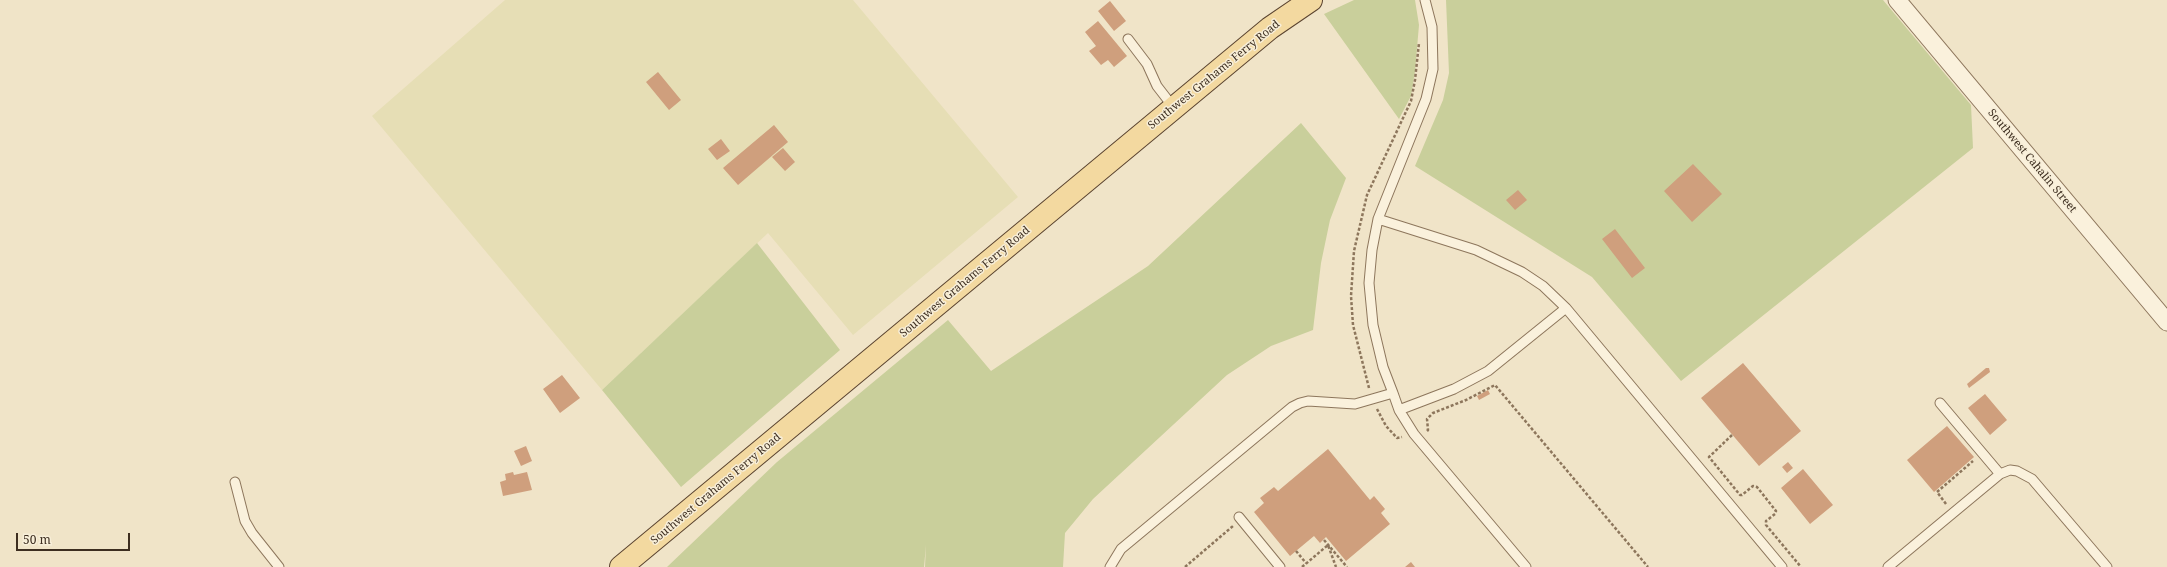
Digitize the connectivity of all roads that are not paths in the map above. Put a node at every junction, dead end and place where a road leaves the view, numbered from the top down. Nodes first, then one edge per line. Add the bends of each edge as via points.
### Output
1 (1311, 0) edge
2 (1425, 0) edge
3 (1897, 0) edge
4 (1128, 39) dead end
5 (1174, 108) junction
6 (1378, 219) junction
7 (1566, 308) junction
8 (2167, 322) edge
9 (1393, 393) junction
10 (1940, 403) dead end
11 (1399, 410) junction
12 (2000, 474) junction
13 (235, 482) dead end
14 (1240, 518) road end
15 (280, 567) edge
16 (621, 567) edge
17 (1110, 567) edge
18 (1280, 567) edge
19 (1526, 567) edge
20 (1782, 567) edge
21 (1888, 567) edge
22 (2107, 567) edge

1 - 5 main road, Southwest Grahams Ferry Road via 1270,28
2 - 6 lane via 1432,27 1433,69 1426,99
3 - 8 street, Southwest Cahalin Street
4 - 5 lane
5 - 16 main road, Southwest Grahams Ferry Road
6 - 7 lane via 1476,250 1500,261 1543,286
6 - 9 lane via 1369,283 1378,348
7 - 11 lane via 1488,371 1454,389
7 - 20 lane
9 - 11 lane
9 - 17 lane via 1349,405 1308,401 1292,407 1121,549
10 - 12 lane
11 - 19 lane via 1414,434
12 - 21 lane
12 - 22 lane via 2010,470 2017,471 2032,479
13 - 15 lane via 245,521
14 - 18 lane

